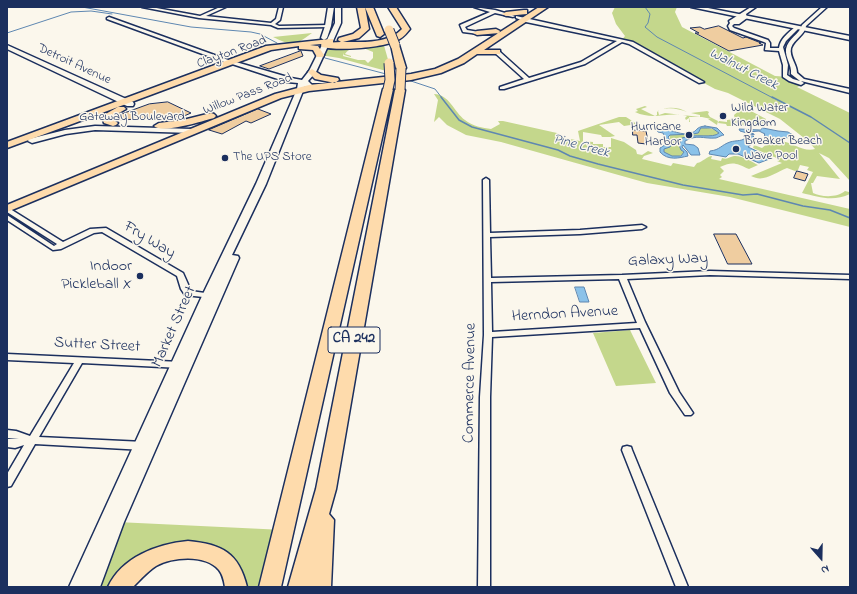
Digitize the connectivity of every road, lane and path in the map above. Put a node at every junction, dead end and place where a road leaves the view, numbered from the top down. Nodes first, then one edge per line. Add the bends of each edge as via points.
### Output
1 (144, 7) edge
2 (165, 7) edge
3 (224, 7) edge
4 (281, 7) edge
5 (331, 7) edge
6 (338, 7) edge
7 (360, 7) edge
8 (369, 7) edge
9 (392, 7) edge
10 (476, 7) edge
11 (531, 7) edge
12 (544, 7) edge
13 (694, 7) edge
14 (707, 7) edge
15 (754, 7) edge
16 (825, 7) edge
17 (159, 9) junction
18 (495, 11) junction
19 (506, 14) joint
20 (743, 16) junction
21 (199, 17) junction
22 (523, 17) junction
23 (110, 18) dead end
24 (272, 24) junction
25 (328, 26) junction
26 (387, 27) dead end
27 (802, 28) junction
28 (496, 31) junction
29 (477, 33) joint
30 (850, 37) edge
31 (327, 41) junction
32 (621, 41) junction
33 (486, 45) junction
34 (7, 47) edge
35 (299, 47) junction
36 (780, 50) junction
37 (475, 52) junction
38 (497, 52) junction
39 (320, 55) junction
40 (249, 59) junction
41 (232, 63) junction
42 (455, 64) junction
43 (470, 65) dead end
44 (253, 69) junction
45 (312, 72) junction
46 (397, 79) junction
47 (335, 80) junction
48 (529, 80) junction
49 (701, 82) dead end
50 (305, 85) junction
51 (502, 88) dead end
52 (159, 89) junction
53 (850, 91) edge
54 (850, 94) edge
55 (150, 96) junction
56 (278, 96) junction
57 (296, 101) junction
58 (129, 103) junction
59 (237, 107) junction
60 (291, 119) junction
61 (77, 124) junction
62 (113, 124) junction
63 (55, 127) junction
64 (186, 130) junction
65 (160, 132) junction
66 (32, 141) junction
67 (7, 145) edge
68 (7, 151) edge
69 (112, 160) junction
70 (92, 173) junction
71 (486, 180) dead end
72 (7, 205) edge
73 (7, 209) edge
74 (7, 217) edge
75 (642, 227) dead end
76 (486, 234) junction
77 (58, 247) junction
78 (622, 277) junction
79 (850, 277) edge
80 (487, 280) junction
81 (212, 296) junction
82 (643, 326) junction
83 (488, 335) junction
84 (7, 357) edge
85 (80, 360) junction
86 (181, 365) junction
87 (688, 413) dead end
88 (7, 434) edge
89 (32, 440) junction
90 (7, 443) edge
91 (145, 446) junction
92 (627, 450) dead end
93 (7, 483) edge
94 (326, 489) junction
95 (78, 587) edge
96 (92, 587) edge
97 (119, 587) edge
98 (236, 587) edge
99 (270, 587) edge
100 (299, 587) edge
101 (320, 587) edge
102 (484, 587) edge
103 (682, 587) edge

1 - 17 street
2 - 17 street
3 - 21 street
4 - 24 street via 278,20
5 - 25 main road, Market Street
6 - 31 main road, Market Street via 338,23
7 - 31 highway via 365,29 351,38
8 - 46 highway, CA 242, bridge
9 - 31 highway via 406,29 400,36 378,43
10 - 18 street
11 - 22 main road, Willow Pass Road
12 - 22 main road, Willow Pass Road
13 - 20 main road
14 - 20 main road
15 - 20 street
16 - 27 street
17 - 21 street
18 - 19 street
18 - 29 street via 462,26 465,31
19 - 22 main road
20 - 27 main road
20 - 36 street via 731,22 732,29 766,41 767,49
21 - 24 street
22 - 28 main road, Willow Pass Road
22 - 32 street
22 - 33 main road, Willow Pass Road
23 - 41 street
24 - 25 street via 278,27
25 - 31 main road, Market Street
26 - 46 highway, CA 242, bridge via 395,45
27 - 30 main road
27 - 36 street via 782,42
27 - 53 street via 789,47 794,75
28 - 29 main road
28 - 46 main road, Willow Pass Road via 443,65
31 - 35 main road, Clayton Road
31 - 39 main road, Market Street
31 - 41 main road, Clayton Road via 269,48
32 - 48 street via 583,63
32 - 49 street via 636,46
33 - 37 main road, Willow Pass Road
33 - 38 main road
34 - 58 main road, Detroit Avenue
35 - 39 main road via 315,48
35 - 40 main road, Clayton Road via 277,50
36 - 54 street via 786,65 787,78
37 - 38 main road
37 - 42 main road, Willow Pass Road
38 - 48 street
39 - 45 main road, Market Street
40 - 41 main road, Clayton Road
40 - 44 main road via 247,64
41 - 44 main road
41 - 52 main road, Clayton Road
41 - 55 main road, Clayton Road
42 - 43 main road
42 - 46 main road, Willow Pass Road via 438,71
44 - 50 main road
45 - 47 main road via 318,77
45 - 50 main road, Market Street
46 - 47 main road, Willow Pass Road
46 - 50 main road, Willow Pass Road
46 - 94 highway, CA 242
46 - 99 highway, CA 242
47 - 50 main road, Willow Pass Road
48 - 51 street
50 - 56 main road, Willow Pass Road
50 - 57 main road, Market Street
50 - 59 main road, Willow Pass Road via 281,90
50 - 60 main road, Market Street via 301,101
52 - 55 main road, Clayton Road
52 - 58 main road, Clayton Road
55 - 58 main road, Clayton Road
56 - 57 main road via 296,97
56 - 64 main road, Willow Pass Road
57 - 60 main road, Market Street
58 - 61 main road, Clayton Road
58 - 62 main road via 107,116 107,121
58 - 63 main road, Clayton Road
59 - 64 main road, Willow Pass Road
59 - 65 main road
60 - 81 main road, Market Street
60 - 81 main road, Market Street via 281,134
61 - 62 main road, Gateway Boulevard
61 - 63 main road, Gateway Boulevard
61 - 66 main road, Clayton Road
62 - 65 main road, Gateway Boulevard
63 - 67 main road, Clayton Road
64 - 65 main road, Willow Pass Road
64 - 65 main road, Gateway Boulevard
64 - 70 main road, Willow Pass Road
65 - 66 main road, Gateway Boulevard via 83,129
65 - 69 main road, Willow Pass Road
66 - 68 main road, Clayton Road
69 - 70 main road via 114,162
69 - 72 main road, Willow Pass Road
70 - 73 main road, Willow Pass Road
71 - 76 street, Commerce Avenue
73 - 77 street via 62,244
74 - 77 street via 53,248
75 - 76 street via 580,232
76 - 80 street, Commerce Avenue
77 - 81 street, Fry Way via 93,231 103,230 180,275 188,293
78 - 79 street, Galaxy Way via 721,273
78 - 80 street, Galaxy Way
78 - 82 street
80 - 83 street, Commerce Avenue
81 - 86 main road, Market Street
82 - 83 street, Herndon Avenue
82 - 87 street via 675,393
83 - 102 street, Commerce Avenue
84 - 85 street, Sutter Street
85 - 86 street, Sutter Street
85 - 89 street
86 - 91 main road, Market Street
88 - 89 street
89 - 90 street
89 - 91 street
89 - 93 street
91 - 95 main road, Market Street
91 - 96 main road, Market Street
92 - 103 street
94 - 100 highway, CA 242
94 - 101 highway
97 - 98 highway via 132,572 150,560 174,550 193,549 216,555 236,577

